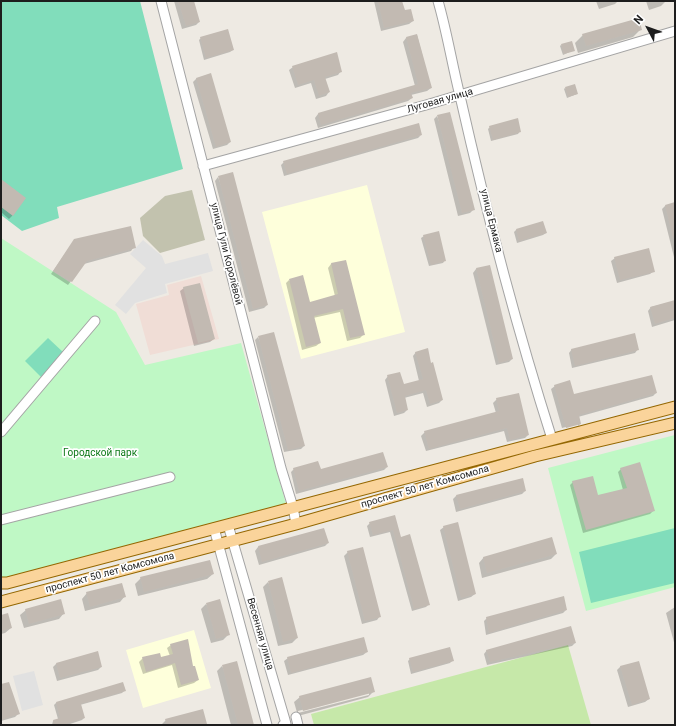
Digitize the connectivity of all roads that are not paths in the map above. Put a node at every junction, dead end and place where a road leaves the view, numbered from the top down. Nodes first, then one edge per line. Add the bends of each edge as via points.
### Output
1 (160, 1) edge
2 (438, 1) edge
3 (675, 31) edge
4 (460, 96) junction
5 (203, 166) junction
6 (95, 321) dead end
7 (675, 407) edge
8 (675, 423) edge
9 (1, 432) edge
10 (552, 439) junction
11 (555, 451) junction
12 (170, 477) dead end
13 (294, 507) junction
14 (1, 520) edge
15 (296, 524) junction
16 (228, 525) junction
17 (214, 528) junction
18 (233, 540) junction
19 (218, 545) junction
20 (1, 583) edge
21 (1, 602) edge
22 (267, 725) edge
23 (283, 725) edge

1 - 5 street, улица Гули Королёвой
2 - 4 street, улица Ермака
3 - 4 street, Луговая улица
4 - 5 street, Луговая улица
4 - 10 street, улица Ермака via 494,233
5 - 13 street, улица Гули Королёвой via 281,468
6 - 9 street
7 - 10 main road, проспект 50 лет Комсомола
8 - 11 main road, проспект 50 лет Комсомола
10 - 11 main road
10 - 13 main road, проспект 50 лет Комсомола
11 - 15 main road, проспект 50 лет Комсомола
12 - 14 street
13 - 15 street
13 - 16 main road, проспект 50 лет Комсомола
15 - 18 main road, проспект 50 лет Комсомола
16 - 17 main road, проспект 50 лет Комсомола
16 - 18 street
17 - 19 street
17 - 20 main road, проспект 50 лет Комсомола
18 - 19 main road, проспект 50 лет Комсомола
18 - 23 street, Весенняя улица via 285,720 286,724
19 - 21 main road, проспект 50 лет Комсомола
19 - 22 street, Весенняя улица

